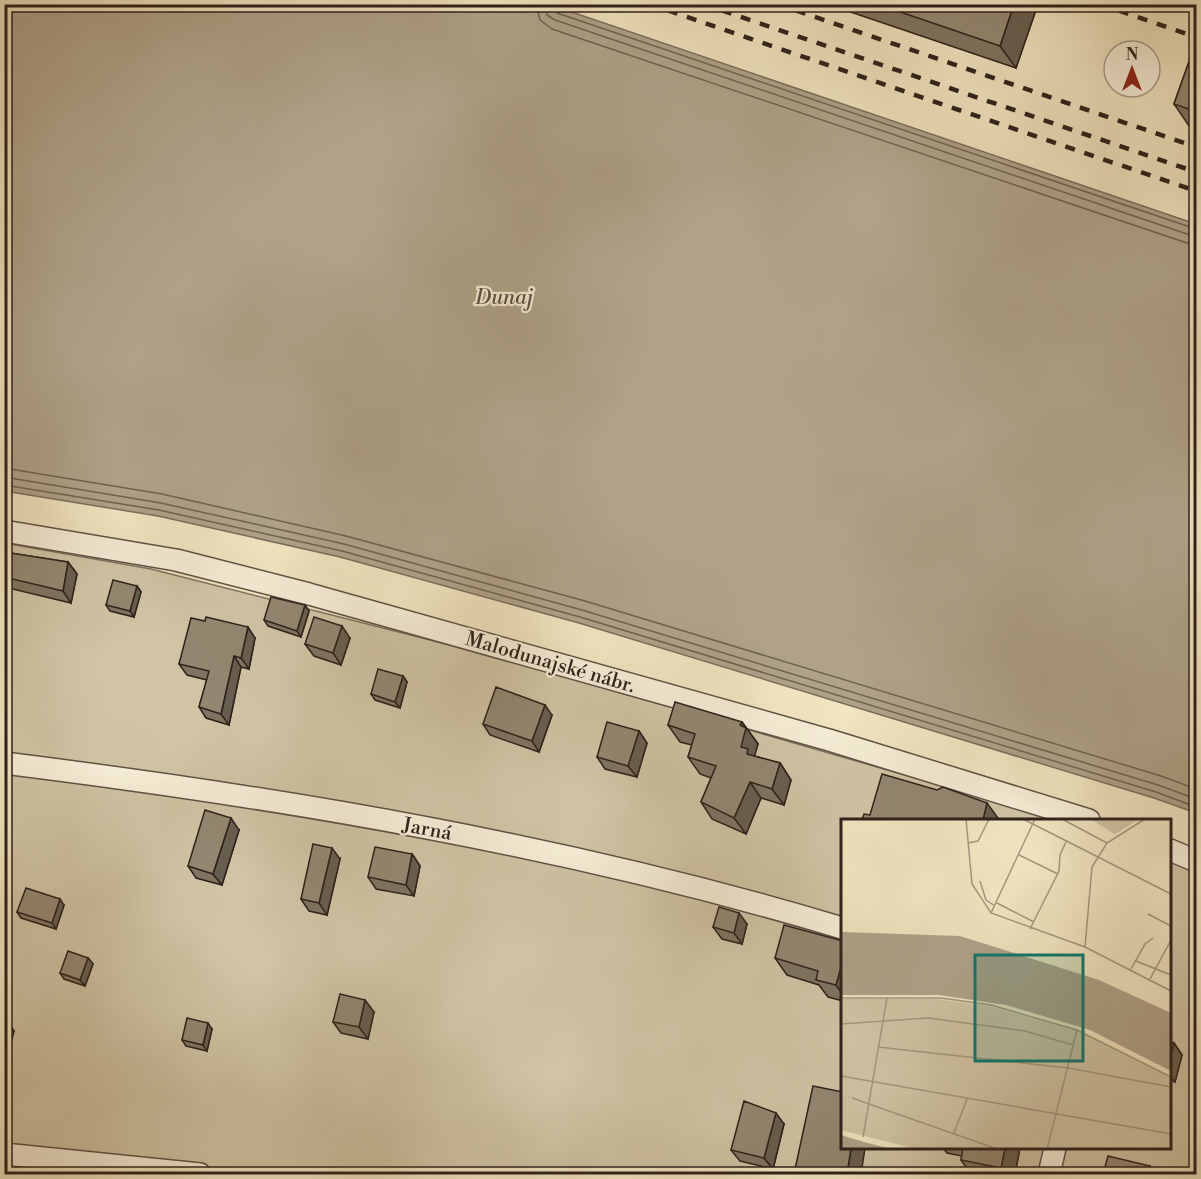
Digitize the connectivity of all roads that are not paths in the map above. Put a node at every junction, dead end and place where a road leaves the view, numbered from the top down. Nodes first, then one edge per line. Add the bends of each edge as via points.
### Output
1 (4, 531) edge
2 (4, 763) edge
3 (1086, 819) edge
4 (1171, 850) edge
5 (1197, 861) edge
6 (841, 927) edge
7 (1055, 1149) edge
8 (4, 1154) edge
9 (200, 1174) edge
10 (1049, 1174) edge

1 - 3 street, Malodunajské nábr. via 176,561 309,594 829,740
2 - 6 street, Jarná via 187,786 549,852
4 - 5 street
7 - 10 street
8 - 9 street

